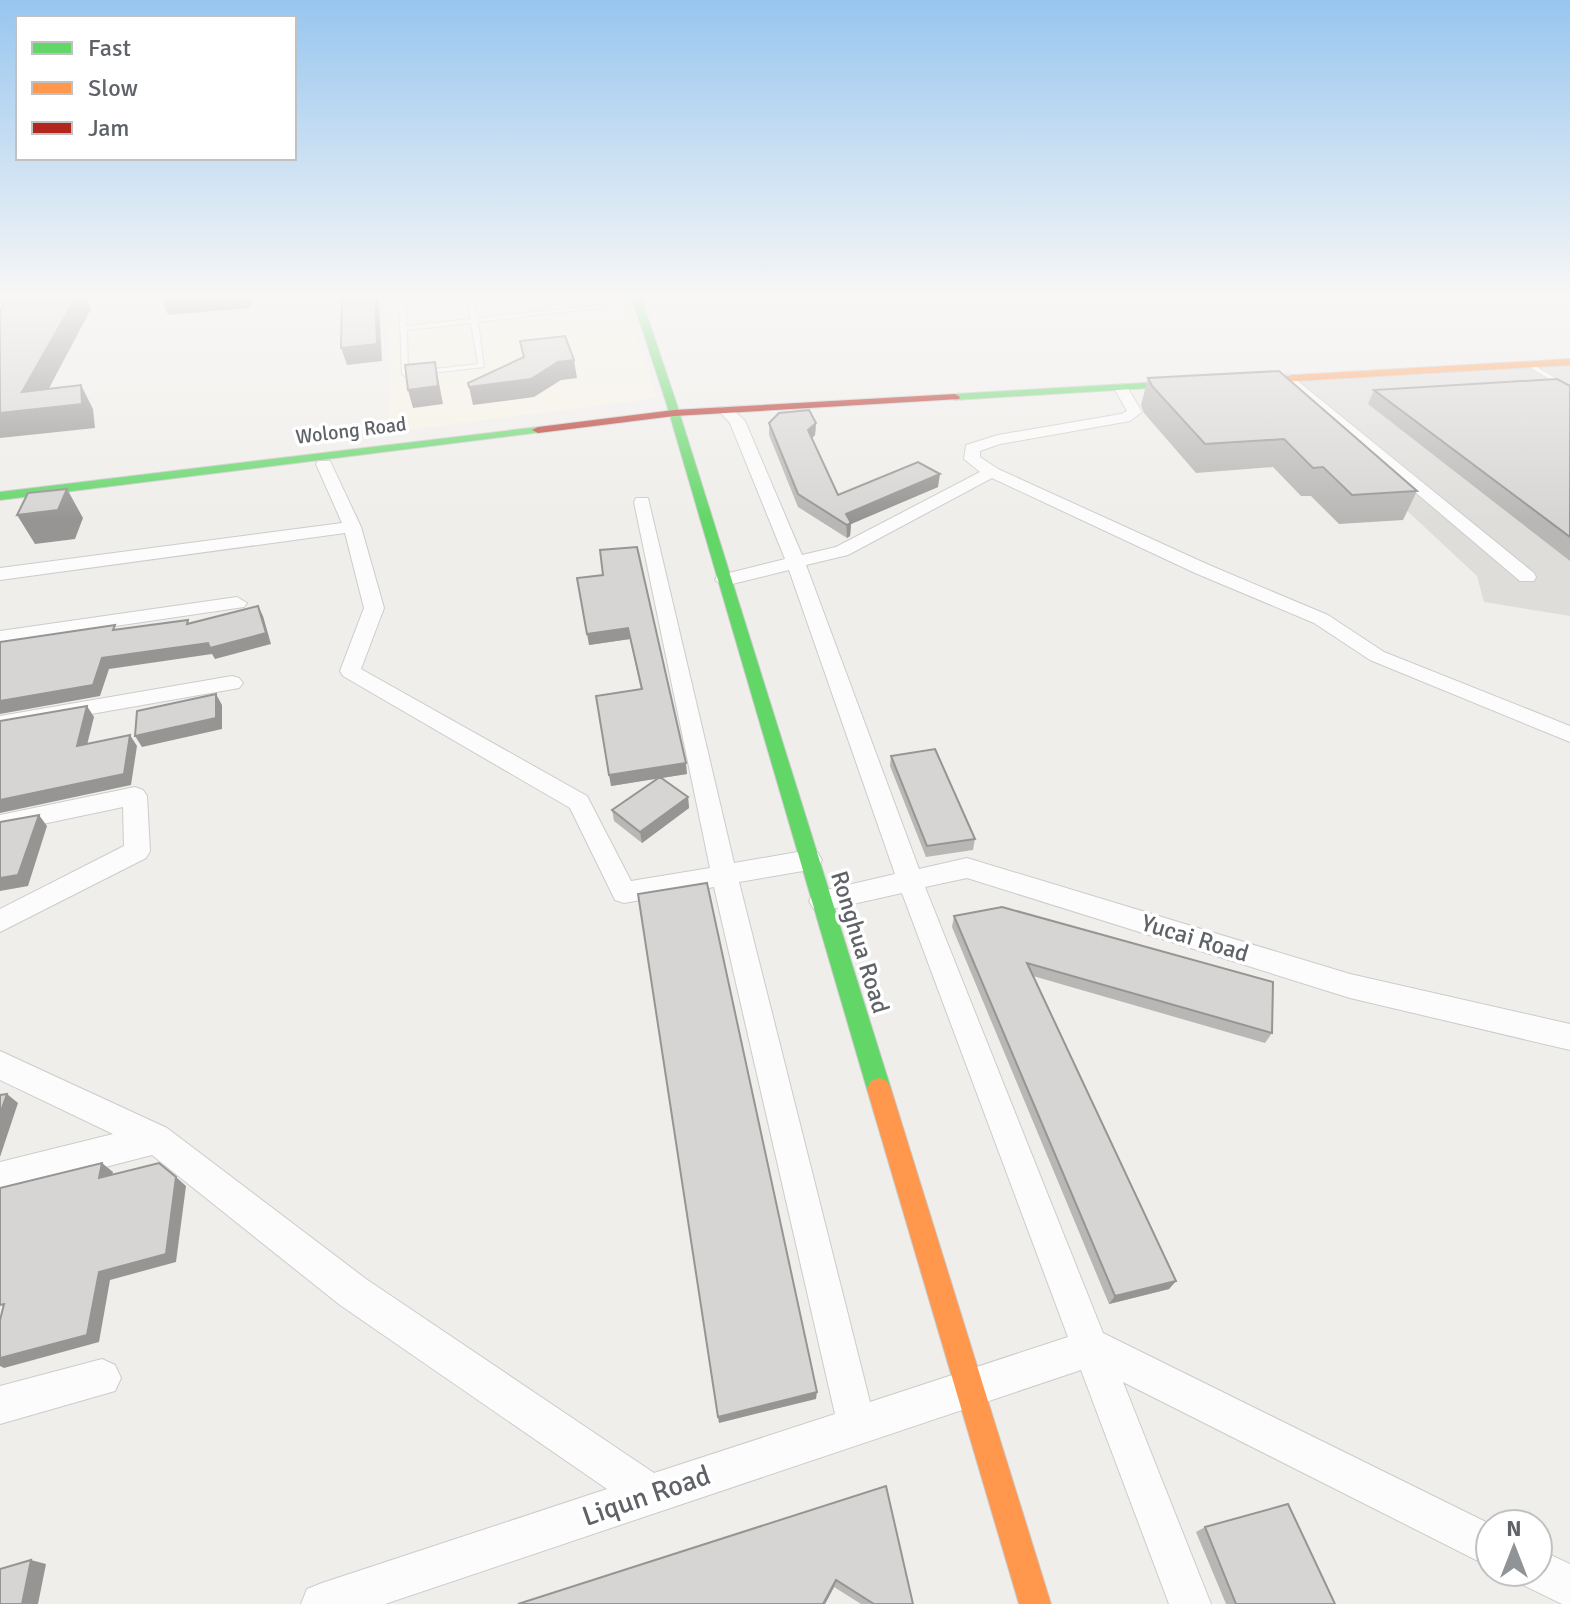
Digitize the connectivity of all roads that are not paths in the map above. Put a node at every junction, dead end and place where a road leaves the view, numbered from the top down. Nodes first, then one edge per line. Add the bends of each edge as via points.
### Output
1 (405, 370) edge
2 (445, 370) edge
3 (659, 370) edge
4 (1329, 370) edge
5 (1440, 370) edge
6 (1538, 370) edge
7 (1220, 377) junction
8 (1289, 378) junction
9 (1121, 388) junction
10 (1570, 390) edge
11 (672, 408) junction
12 (725, 410) junction
13 (324, 464) dead end
14 (992, 472) junction
15 (0, 486) edge
16 (0, 496) edge
17 (642, 502) dead end
18 (352, 527) junction
19 (796, 563) junction
20 (0, 574) edge
21 (1527, 577) dead end
22 (724, 580) junction
23 (237, 603) dead end
24 (0, 637) edge
25 (232, 683) dead end
26 (0, 723) edge
27 (1570, 734) edge
28 (0, 824) edge
29 (809, 860) junction
30 (724, 875) junction
31 (910, 881) junction
32 (822, 901) junction
33 (0, 921) edge
34 (1570, 1037) edge
35 (0, 1065) edge
36 (156, 1139) junction
37 (0, 1178) edge
38 (1093, 1347) junction
39 (102, 1378) dead end
40 (969, 1387) junction
41 (0, 1405) edge
42 (857, 1425) junction
43 (649, 1494) junction
44 (1474, 1538) edge
45 (322, 1604) edge
46 (1035, 1604) edge
47 (1190, 1604) edge

1 - 2 lane via 405,374
3 - 11 main road, Ronghua Road
4 - 7 main road, Wolong Road
5 - 8 main road, Wolong Road
6 - 10 lane
7 - 8 main road, Wolong Road
7 - 9 main road, Wolong Road
7 - 11 main road, Wolong Road
8 - 21 street
9 - 12 main road, Wolong Road
9 - 14 street via 1135,412 1125,418 972,448 972,459
11 - 12 main road, Wolong Road
11 - 15 main road, Wolong Road
11 - 16 main road, Wolong Road
11 - 22 main road, Ronghua Road
12 - 19 street via 737,421
13 - 18 street
14 - 19 street via 842,551
14 - 27 street via 1321,619 1377,656
17 - 30 street
18 - 20 street
18 - 30 street via 374,608 350,671 579,802 624,893
19 - 22 street
19 - 31 street
22 - 29 main road, Ronghua Road
23 - 24 street
25 - 26 street
28 - 33 street via 135,796 137,851
29 - 30 street
29 - 32 main road, Ronghua Road
30 - 42 street
31 - 32 street, Yucai Road
31 - 34 street, Yucai Road via 967,868 1350,986
31 - 38 street
32 - 40 main road, Ronghua Road
35 - 36 street
36 - 37 street
36 - 43 street via 353,1292
38 - 40 street, Liqun Road
38 - 44 street
38 - 47 street
39 - 41 street
40 - 42 street, Liqun Road
40 - 46 main road, Ronghua Road
42 - 43 street, Liqun Road
43 - 45 street, Liqun Road

